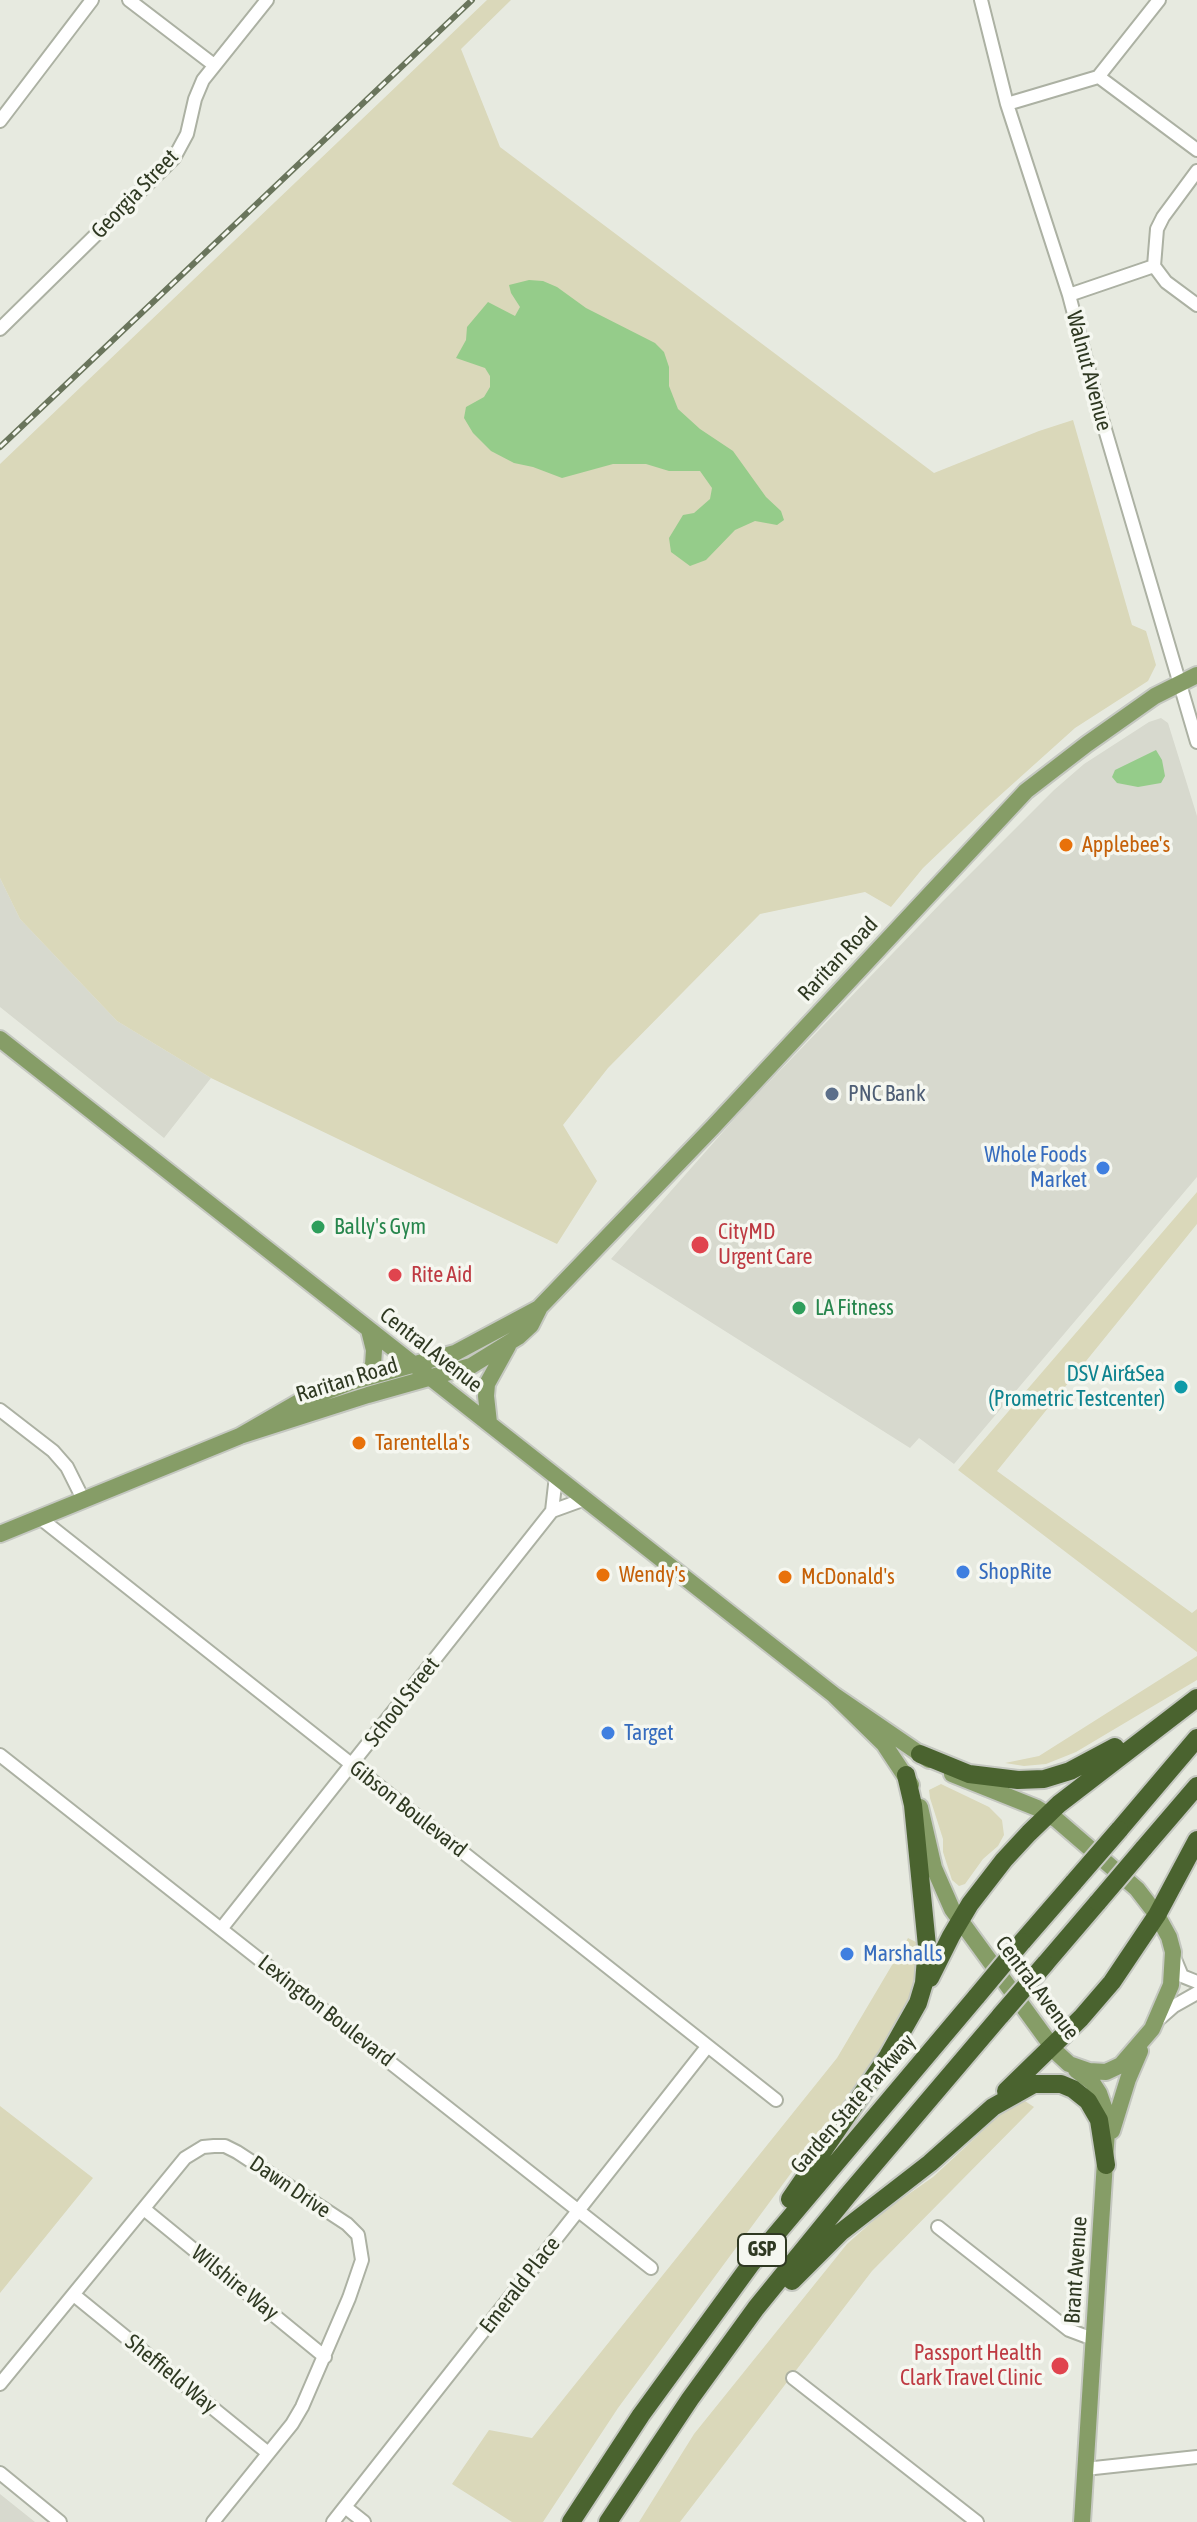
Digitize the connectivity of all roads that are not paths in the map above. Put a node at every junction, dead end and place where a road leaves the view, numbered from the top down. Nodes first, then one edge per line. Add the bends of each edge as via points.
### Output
1 (92, 0) edge
2 (129, 0) edge
3 (267, 0) edge
4 (981, 0) edge
5 (1159, 0) edge
6 (214, 65) junction
7 (1099, 77) junction
8 (1007, 104) junction
9 (0, 121) edge
10 (1197, 150) edge
11 (1197, 171) edge
12 (1154, 266) junction
13 (1069, 295) junction
14 (1197, 305) edge
15 (5, 315) edge
16 (0, 329) edge
17 (1197, 675) edge
18 (1179, 682) junction
19 (1197, 742) edge
20 (0, 1039) edge
21 (539, 1308) junction
22 (369, 1330) junction
23 (512, 1342) junction
24 (413, 1364) junction
25 (366, 1376) junction
26 (431, 1379) junction
27 (0, 1410) edge
28 (489, 1423) junction
29 (240, 1436) junction
30 (556, 1476) junction
31 (585, 1499) junction
32 (84, 1501) junction
33 (552, 1511) junction
34 (40, 1518) junction
35 (0, 1534) edge
36 (834, 1695) junction
37 (1197, 1698) edge
38 (1144, 1736) junction
39 (1197, 1738) edge
40 (920, 1754) junction
41 (0, 1755) edge
42 (352, 1764) junction
43 (906, 1775) junction
44 (1197, 1786) edge
45 (1048, 1814) junction
46 (1197, 1840) edge
47 (1157, 1915) junction
48 (960, 1921) junction
49 (221, 1929) junction
50 (1173, 1952) junction
51 (1197, 1982) edge
52 (1197, 1993) edge
53 (918, 2003) junction
54 (1152, 2029) junction
55 (1051, 2045) junction
56 (707, 2047) junction
57 (1069, 2064) junction
58 (776, 2100) dead end
59 (976, 2121) junction
60 (1106, 2165) junction
61 (144, 2209) junction
62 (579, 2209) junction
63 (938, 2227) dead end
64 (651, 2268) dead end
65 (74, 2295) junction
66 (1093, 2339) junction
67 (683, 2354) junction
68 (325, 2357) junction
69 (712, 2368) junction
70 (793, 2378) dead end
71 (0, 2384) edge
72 (268, 2453) junction
73 (1197, 2457) edge
74 (1085, 2469) junction
75 (0, 2473) edge
76 (345, 2507) junction
77 (60, 2522) edge
78 (213, 2522) edge
79 (333, 2522) edge
80 (364, 2522) edge
81 (571, 2522) edge
82 (608, 2522) edge
83 (977, 2522) edge
84 (1082, 2522) edge

1 - 9 street
2 - 6 street
3 - 6 street, Georgia Street
4 - 8 street, Walnut Avenue
5 - 7 street
6 - 15 street, Georgia Street via 203,80 174,158
7 - 8 street
7 - 10 street
8 - 13 street, Walnut Avenue
11 - 12 street via 1157,229
12 - 13 street
12 - 14 street
13 - 18 street, Walnut Avenue
15 - 16 street, Georgia Street
17 - 18 main road, Raritan Road
18 - 19 street, Walnut Avenue
18 - 21 main road, Raritan Road via 1026,791
20 - 22 main road, Central Avenue
21 - 23 main road, Raritan Road via 531,1325
21 - 24 main road, Raritan Road via 466,1348
22 - 24 main road, Central Avenue
22 - 25 main road via 374,1350
23 - 26 main road, Raritan Road via 471,1366
23 - 28 main road via 487,1384
24 - 25 main road, Raritan Road
24 - 26 main road, Central Avenue
25 - 29 main road, Raritan Road via 299,1402
26 - 28 main road, Central Avenue
26 - 29 main road, Raritan Road
27 - 32 street via 53,1451
28 - 30 main road, Central Avenue
29 - 32 main road, Raritan Road
30 - 31 main road, Central Avenue
30 - 33 street
31 - 33 street
31 - 36 main road, Central Avenue
32 - 34 main road, Raritan Road
33 - 42 street, School Street
34 - 35 main road, Raritan Road
34 - 42 street, Gibson Boulevard
36 - 40 main road, Central Avenue
36 - 43 main road, Central Avenue via 875,1733
37 - 38 highway
38 - 40 highway via 1079,1768 1036,1780 980,1776
38 - 45 highway
39 - 67 highway, Garden State Parkway / GSP, bridge via 782,2225
40 - 45 main road, Central Avenue via 959,1778
41 - 49 street, Lexington Boulevard
42 - 49 street, School Street
42 - 56 street, Gibson Boulevard
43 - 48 main road, Central Avenue via 937,1878
43 - 53 highway via 927,1946
44 - 69 highway, GSP, bridge via 840,2204
45 - 47 main road, Central Avenue via 1137,1889
45 - 48 highway via 1004,1860
46 - 47 highway
47 - 50 main road, Central Avenue
47 - 55 highway via 1100,1997
48 - 53 highway
48 - 55 main road, Central Avenue
49 - 62 street, Lexington Boulevard
50 - 51 street via 1182,1976
50 - 54 main road, Central Avenue via 1171,1985
52 - 54 street via 1174,2006
53 - 67 highway via 880,2069
54 - 57 main road, Central Avenue via 1127,2061 1111,2071
54 - 60 main road, Brant Avenue via 1118,2106
55 - 57 main road, Central Avenue
55 - 59 highway
56 - 58 street, Gibson Boulevard
56 - 62 street, Emerald Place
57 - 60 main road, Brant Avenue via 1092,2082 1102,2099
59 - 60 highway via 1025,2087 1061,2084 1083,2096 1094,2110
59 - 69 highway via 841,2232
60 - 66 main road, Brant Avenue
61 - 65 street, Dawn Drive
61 - 68 street, Wilshire Way
61 - 68 street, Dawn Drive via 185,2158 203,2147 225,2146 347,2224 361,2243 362,2260
62 - 64 street, Lexington Boulevard
62 - 76 street, Emerald Place
63 - 66 street via 1069,2330
65 - 71 street, Dawn Drive
65 - 72 street, Sheffield Way
66 - 74 main road, Brant Avenue
67 - 81 highway, Garden State Parkway / GSP
68 - 72 street, Dawn Drive via 302,2407
69 - 82 highway, GSP
70 - 83 street
72 - 78 street, Dawn Drive
73 - 74 street
74 - 84 main road, Brant Avenue
75 - 77 street
76 - 79 street, Emerald Place
76 - 80 street

